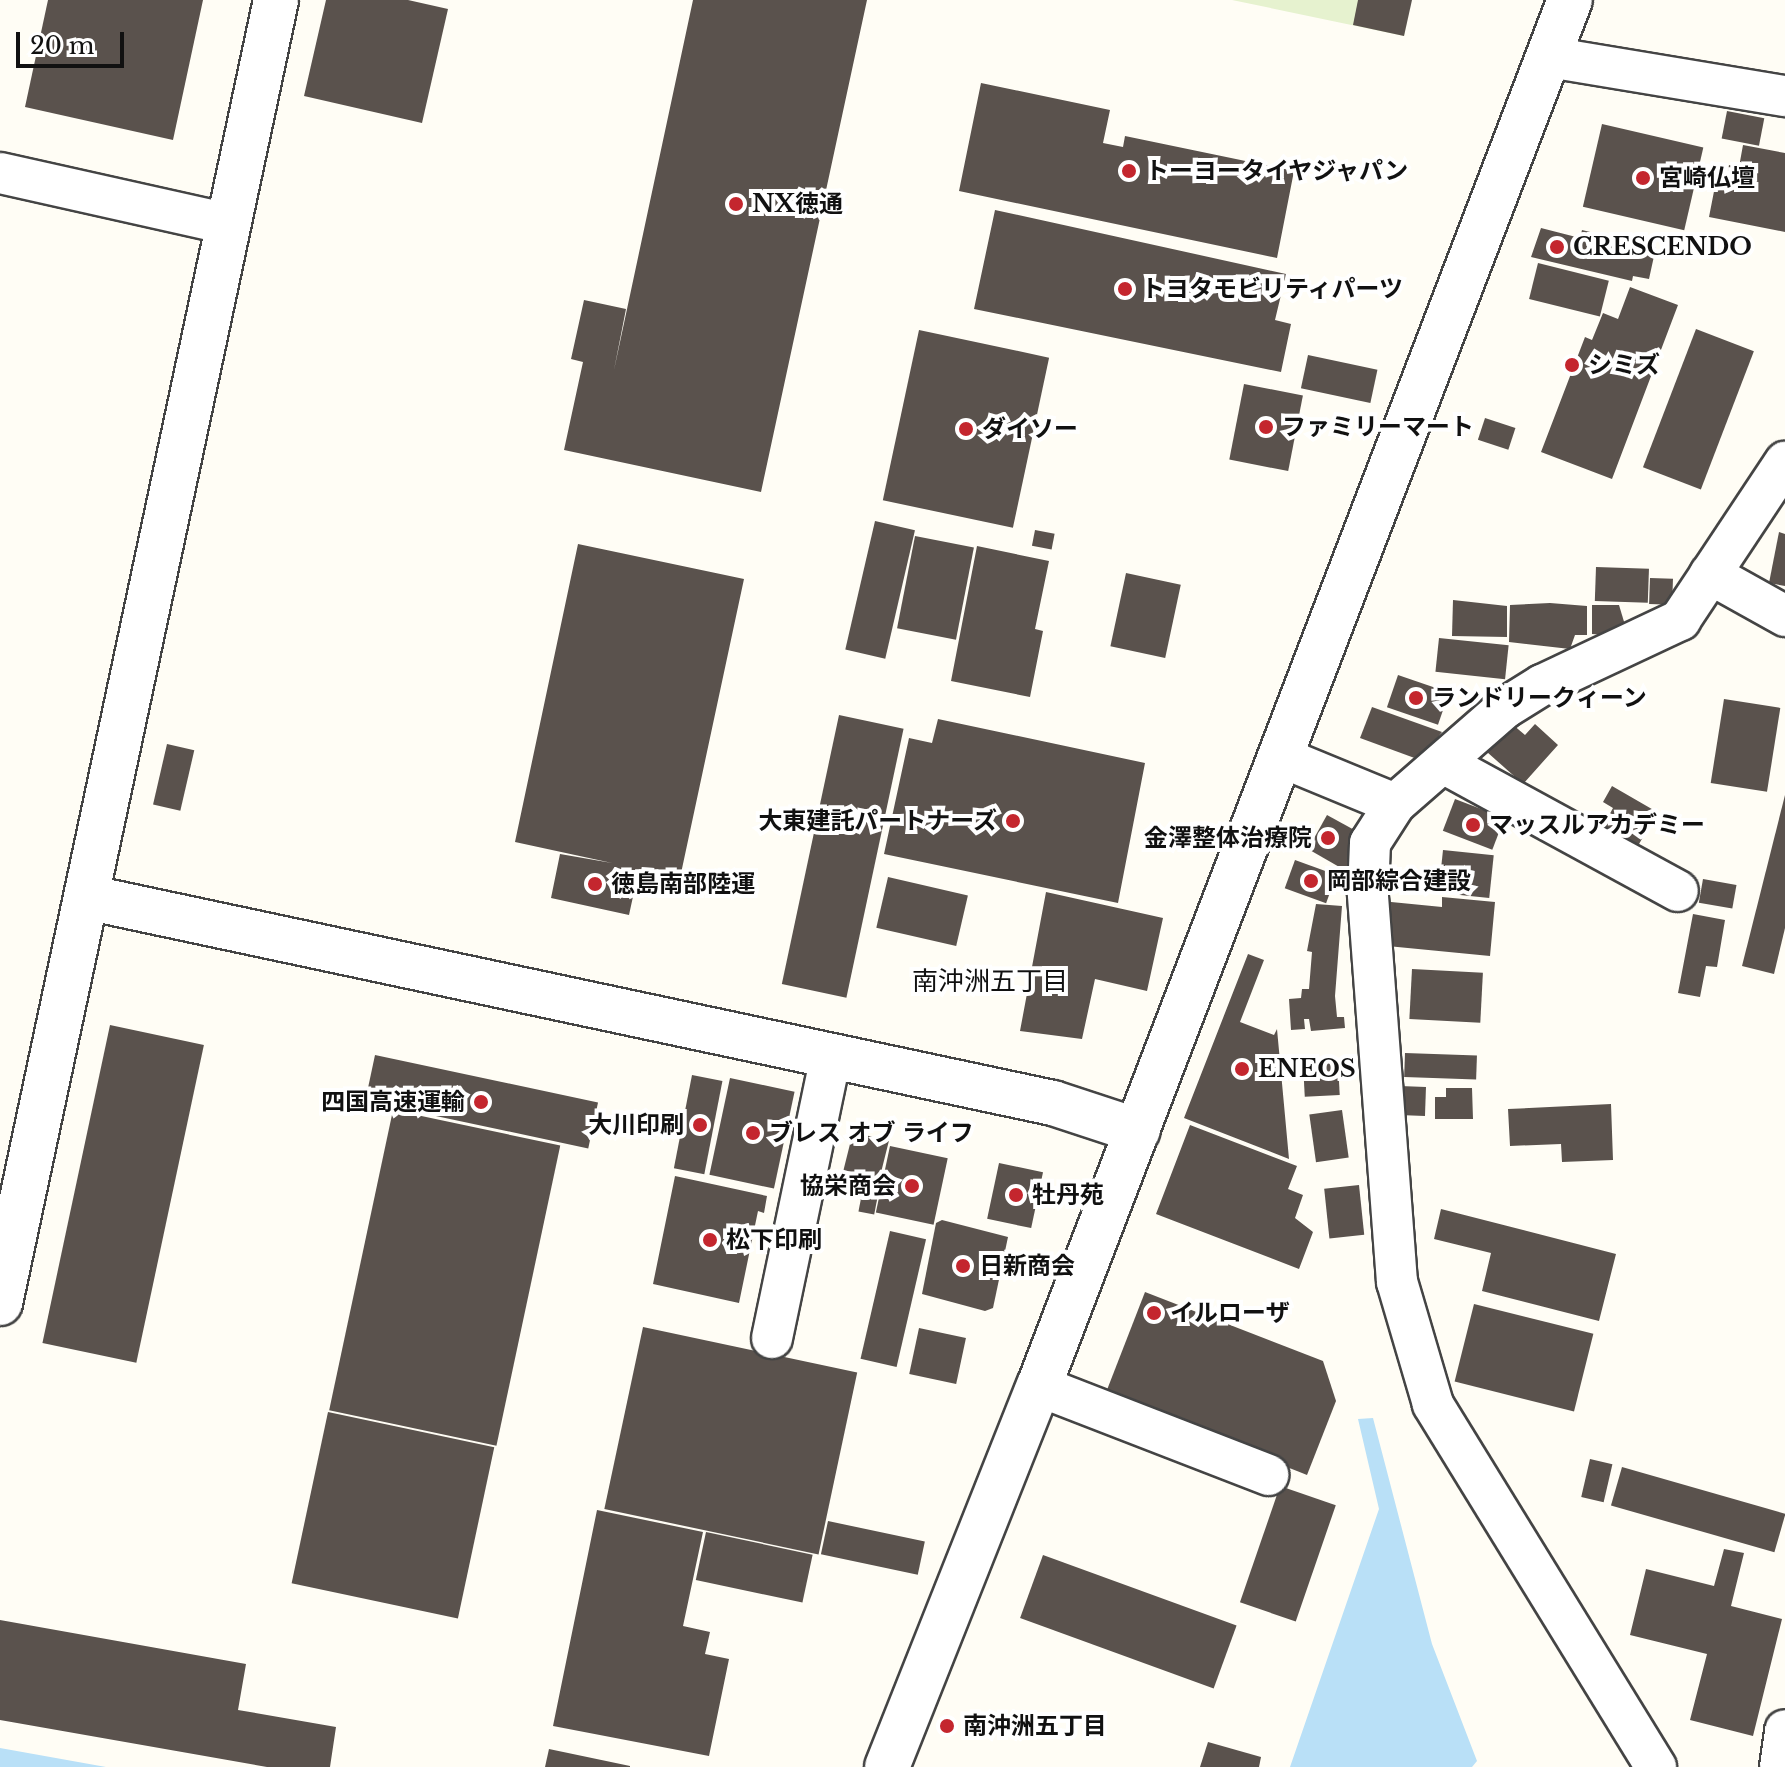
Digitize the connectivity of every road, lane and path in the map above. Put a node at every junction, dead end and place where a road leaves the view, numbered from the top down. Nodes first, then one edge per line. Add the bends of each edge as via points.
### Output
1 (276, 0) edge
2 (1570, 0) edge
3 (1549, 57) junction
4 (1785, 96) edge
5 (0, 173) edge
6 (229, 224) junction
7 (1785, 462) edge
8 (1710, 574) junction
9 (1785, 616) edge
10 (1281, 757) junction
11 (1445, 764) junction
12 (1395, 804) junction
13 (1678, 891) dead end
14 (86, 897) junction
15 (831, 1056) junction
16 (1138, 1131) junction
17 (0, 1303) edge
18 (772, 1338) dead end
19 (1039, 1386) junction
20 (1268, 1475) dead end
21 (1785, 1730) edge
22 (887, 1767) edge
23 (1656, 1767) edge
24 (1780, 1767) edge

1 - 6 street
2 - 3 street
3 - 4 street
3 - 10 street
5 - 6 street
6 - 14 street
7 - 8 street
8 - 9 street
8 - 11 street via 1680,620 1542,685 1505,708
10 - 12 street
10 - 16 street
11 - 12 street
11 - 13 street
12 - 23 street via 1370,843 1368,893 1397,1282 1433,1404
14 - 15 street
14 - 17 street
15 - 16 street via 1053,1103
15 - 18 street
16 - 19 street
19 - 20 street
19 - 22 street
21 - 24 street

